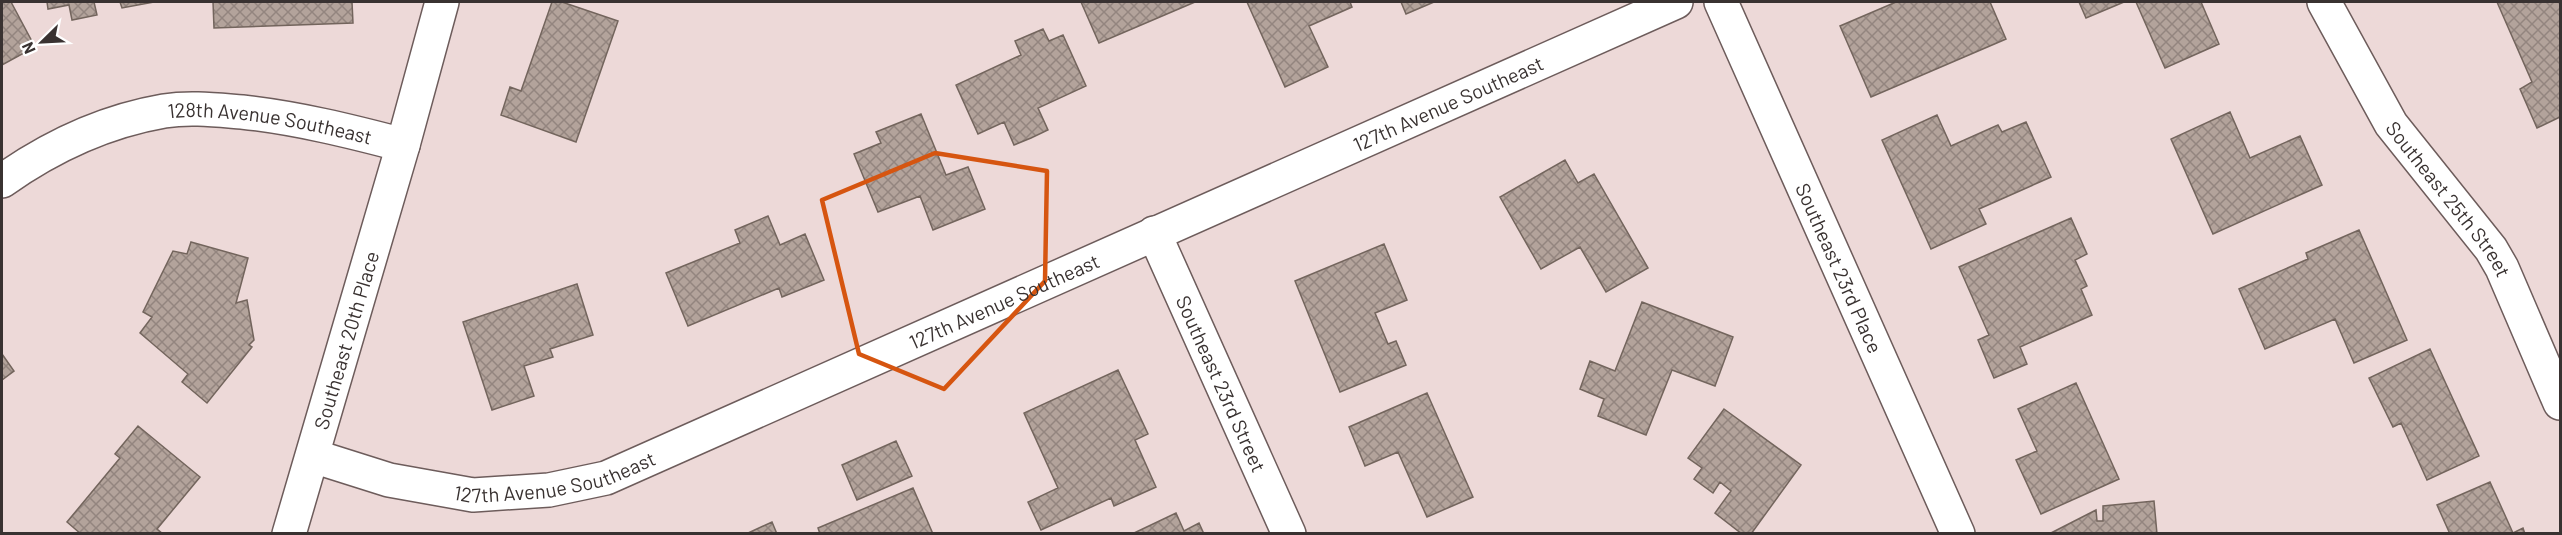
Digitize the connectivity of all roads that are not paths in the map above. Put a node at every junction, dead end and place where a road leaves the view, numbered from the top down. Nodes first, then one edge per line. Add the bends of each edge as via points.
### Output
1 (442, 2) edge
2 (1676, 2) edge
3 (1721, 2) edge
4 (2324, 2) edge
5 (403, 145) junction
6 (2, 182) edge
7 (1154, 233) junction
8 (2560, 403) edge
9 (313, 456) junction
10 (290, 534) edge
11 (1288, 534) edge
12 (1958, 534) edge

1 - 5 street
2 - 7 street, 127th Avenue Southeast
3 - 12 street, Southeast 23rd Place
4 - 8 street, Southeast 25th Street via 2391,124 2491,249
5 - 6 street, 128th Avenue Southeast via 291,117 210,109 165,111 111,124 56,147
5 - 9 street, Southeast 20th Place
7 - 9 street, 127th Avenue Southeast via 606,478 549,490 473,495 389,480
7 - 11 street, Southeast 23rd Street
9 - 10 street, Southeast 20th Place

